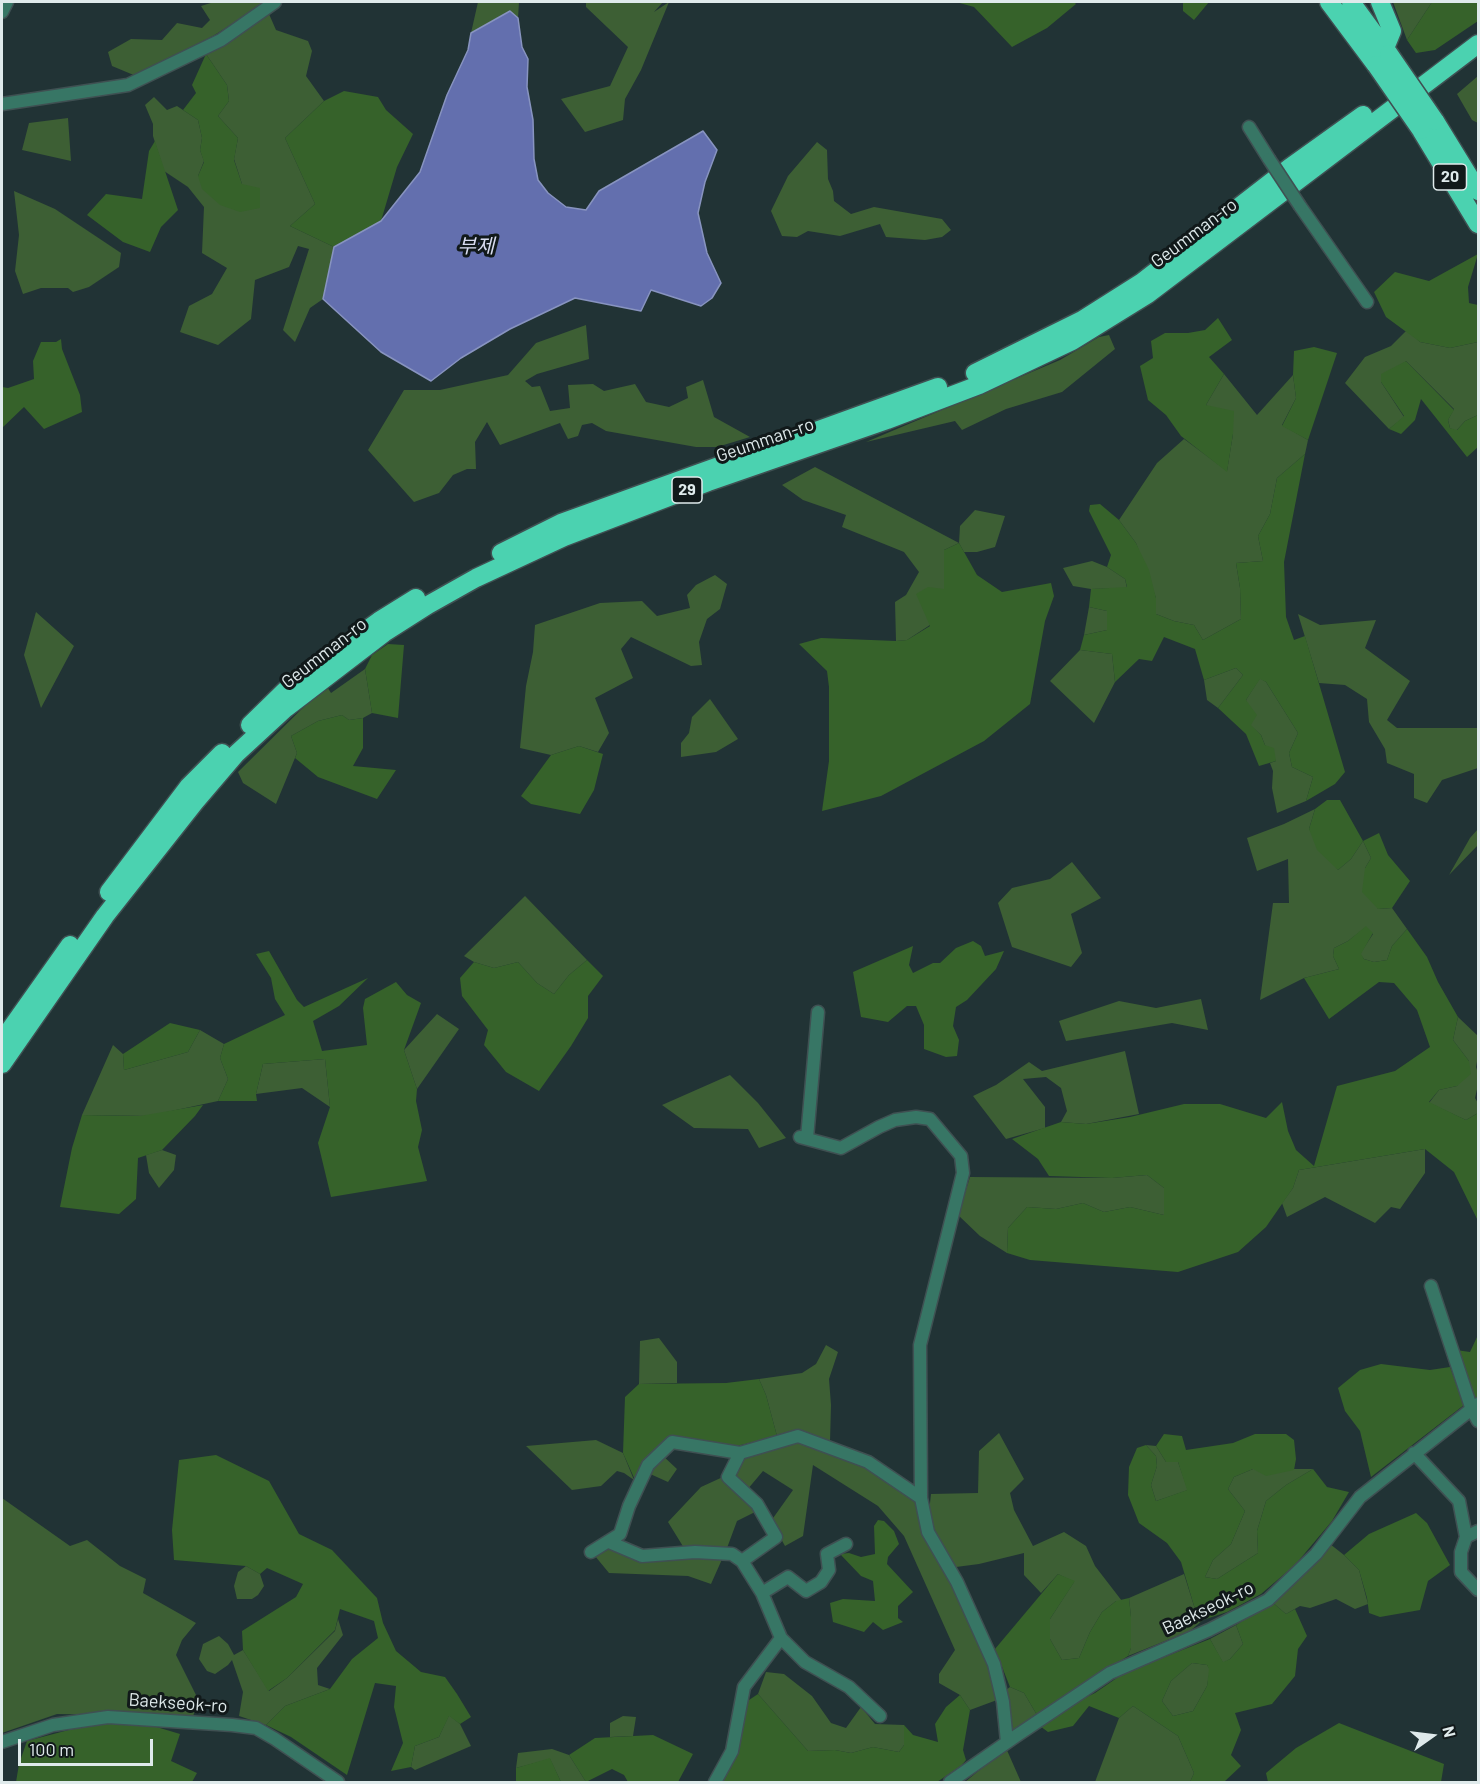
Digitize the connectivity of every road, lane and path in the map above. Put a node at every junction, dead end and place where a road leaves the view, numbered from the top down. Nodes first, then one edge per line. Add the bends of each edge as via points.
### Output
1 (7, 2) edge
2 (274, 2) edge
3 (1329, 2) edge
4 (1351, 2) edge
5 (1380, 2) edge
6 (2, 12) edge
7 (1479, 32) edge
8 (1479, 44) edge
9 (1383, 56) junction
10 (2, 104) edge
11 (1428, 125) junction
12 (1249, 127) dead end
13 (1479, 191) edge
14 (1479, 224) edge
15 (1367, 302) dead end
16 (818, 1012) dead end
17 (2, 1041) edge
18 (2, 1064) edge
19 (1431, 1286) dead end
20 (1476, 1412) edge
21 (740, 1453) junction
22 (1414, 1453) junction
23 (921, 1498) junction
24 (1479, 1531) edge
25 (1466, 1537) junction
26 (609, 1542) junction
27 (846, 1544) dead end
28 (591, 1552) dead end
29 (742, 1561) junction
30 (1479, 1590) edge
31 (762, 1593) junction
32 (781, 1638) junction
33 (880, 1716) dead end
34 (2, 1742) edge
35 (1007, 1742) junction
36 (338, 1782) edge
37 (715, 1782) edge
38 (950, 1782) edge

1 - 6 street
2 - 10 street via 220,40 128,86
3 - 9 highway, 20
4 - 9 highway, 20
5 - 9 highway via 1392,32
7 - 17 highway, Geumman-ro / 29 via 1289,168 1142,282 1082,320 970,376 561,524 463,572 379,621 293,683 189,786
8 - 18 highway, Geumman-ro / 29 via 1148,294 1072,341 979,385 564,537 476,578 384,633 286,708 236,753 105,916
9 - 11 highway, 20, bridge
11 - 13 highway, 20
11 - 14 highway, 20
12 - 15 street, bridge
16 - 23 street via 804,1138 842,1148 896,1120 930,1119 961,1156 963,1173 920,1345
19 - 20 street
20 - 22 street, Baekseok-ro
21 - 23 street via 798,1436 868,1462
21 - 26 street via 672,1442 648,1466 620,1534
21 - 29 street via 728,1477 757,1504 776,1537
22 - 25 street via 1459,1502
22 - 35 street, Baekseok-ro via 1360,1497 1316,1554 1268,1600 1110,1674
23 - 35 street via 928,1532 957,1582 994,1664
24 - 25 street
25 - 30 street via 1461,1572
26 - 28 street
26 - 29 street via 642,1556 695,1552 732,1554
27 - 31 street via 827,1554 829,1570 821,1582 806,1591 788,1577
29 - 31 street
31 - 32 street
32 - 33 street via 804,1662 849,1688
32 - 37 street via 744,1687 732,1751
34 - 36 street, Baekseok-ro via 53,1725 108,1717 232,1725 256,1728
35 - 38 street, Baekseok-ro

